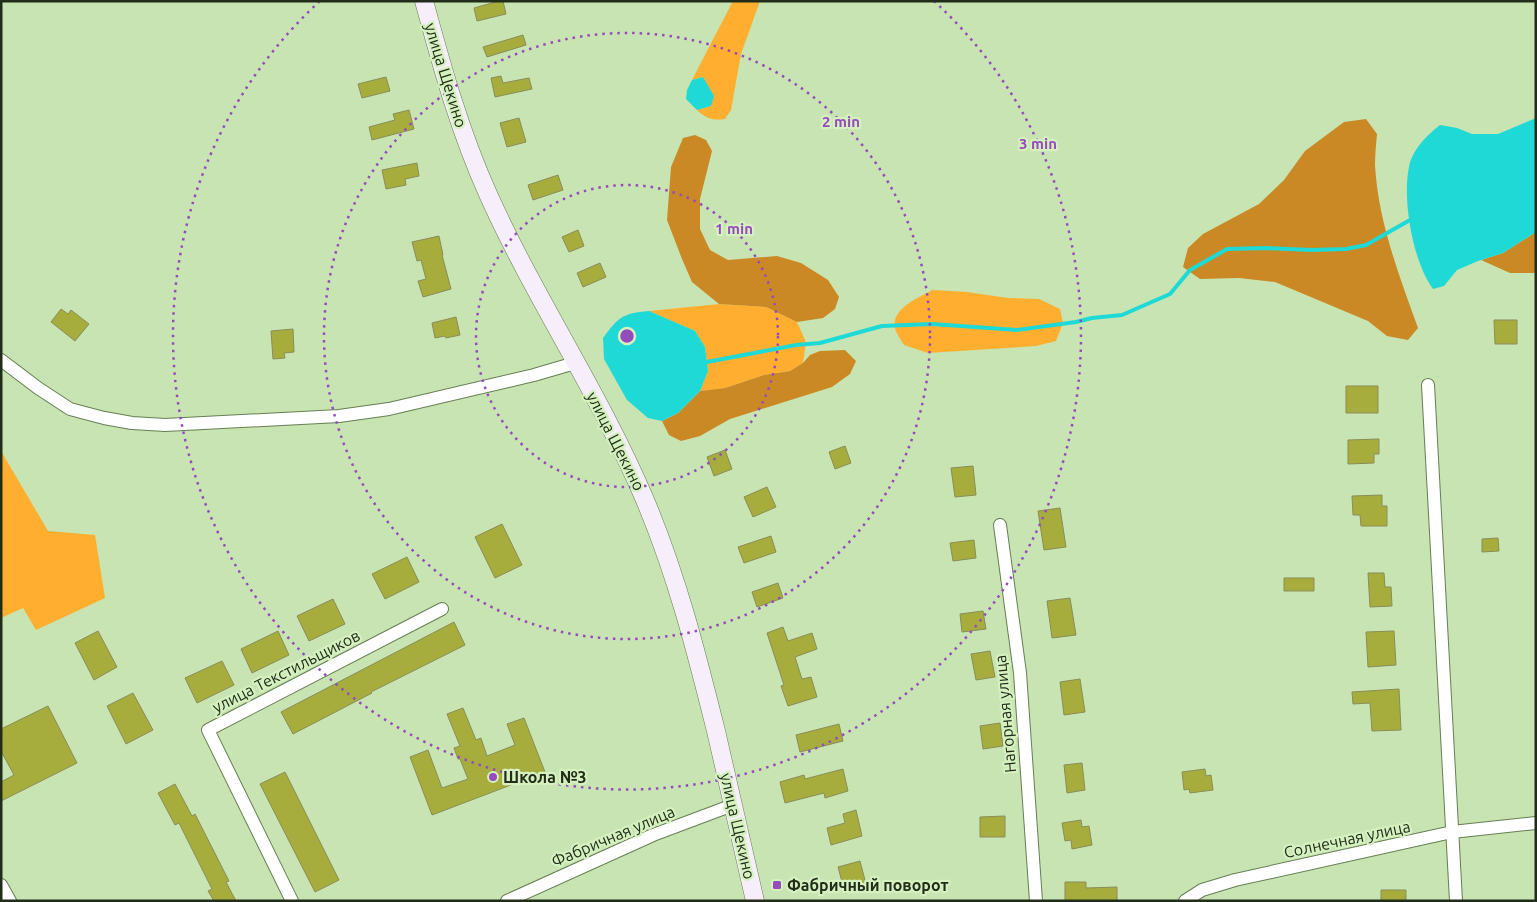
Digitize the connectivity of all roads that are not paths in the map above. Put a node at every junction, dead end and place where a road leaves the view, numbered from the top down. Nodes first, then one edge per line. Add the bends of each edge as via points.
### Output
1 (424, 1) edge
2 (1, 360) edge
3 (575, 363) junction
4 (1428, 385) dead end
5 (1000, 525) dead end
6 (442, 608) dead end
7 (733, 804) junction
8 (1536, 823) edge
9 (1452, 832) junction
10 (1, 886) edge
11 (10, 901) edge
12 (292, 901) edge
13 (507, 901) edge
14 (755, 901) edge
15 (1036, 901) edge
16 (1185, 901) edge
17 (1456, 901) edge

1 - 3 main road, улица Щекино via 454,105 485,186
2 - 3 street via 70,409 123,421 165,425 329,416 389,409
3 - 7 main road, улица Щекино via 625,457 667,554 691,629
4 - 9 street
5 - 15 street, Нагорная улица via 1020,674
6 - 12 street, улица Текстильщиков via 208,730
7 - 13 street, Фабричная улица
7 - 14 main road, улица Щекино
8 - 9 street, Солнечная улица
9 - 16 street, Солнечная улица via 1235,880 1202,890
9 - 17 street
10 - 11 street

